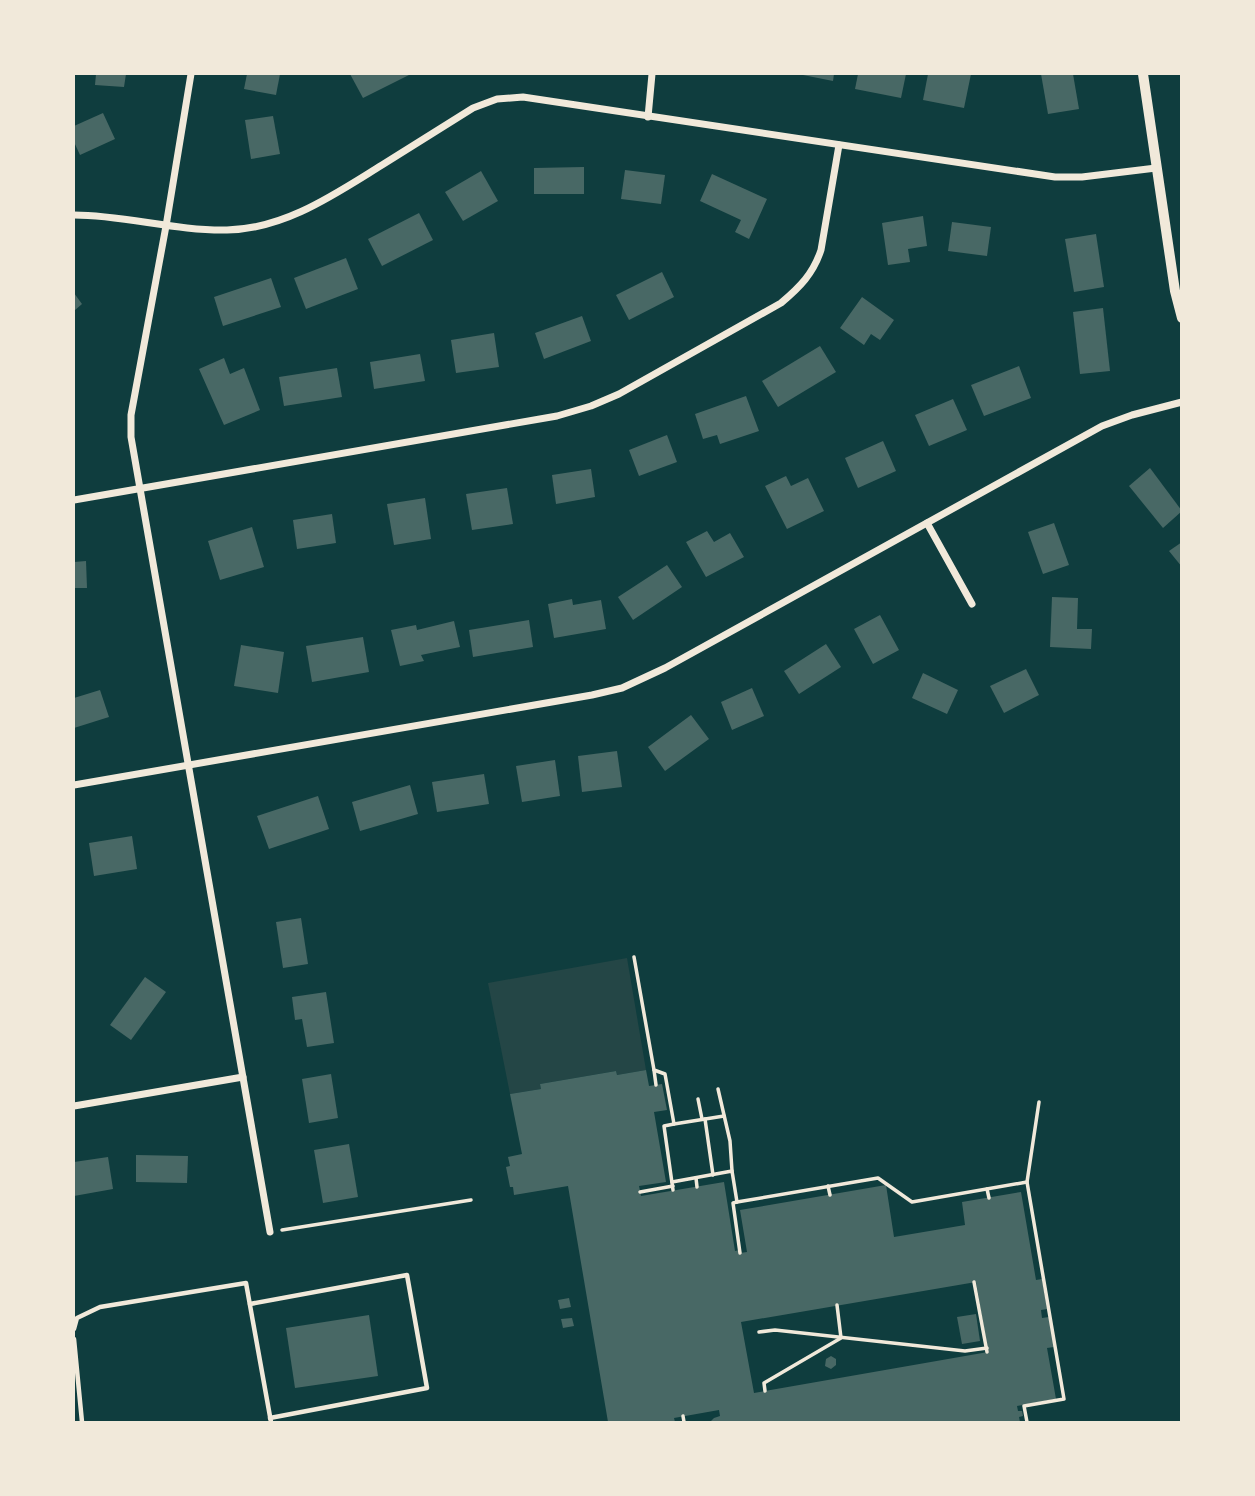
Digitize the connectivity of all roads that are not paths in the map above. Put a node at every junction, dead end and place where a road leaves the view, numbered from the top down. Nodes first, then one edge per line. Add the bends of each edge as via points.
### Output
1 (191, 74) edge
2 (652, 74) edge
3 (1143, 74) edge
4 (648, 117) junction
5 (839, 145) junction
6 (1156, 168) junction
7 (74, 215) edge
8 (166, 226) junction
9 (1181, 318) edge
10 (1181, 402) edge
11 (141, 488) junction
12 (74, 500) edge
13 (927, 523) junction
14 (972, 604) dead end
15 (189, 765) junction
16 (74, 785) edge
17 (243, 1077) junction
18 (74, 1106) edge
19 (270, 1232) road end
20 (250, 1304) junction
21 (74, 1329) edge
22 (74, 1339) edge
23 (270, 1420) edge
24 (82, 1423) edge

1 - 8 street
2 - 4 street
3 - 6 street
4 - 5 street
4 - 8 street via 523,97 497,99 473,108 292,216 229,230
5 - 6 street via 1055,177
5 - 11 street via 821,250 804,284 781,303 619,394 557,415
6 - 9 street
7 - 8 street
8 - 11 street via 131,415
10 - 13 street via 1102,426
11 - 12 street
11 - 15 street
13 - 14 street
13 - 15 street via 622,688
15 - 16 street
15 - 17 street
17 - 18 street
17 - 19 street
20 - 21 lane via 246,1283 100,1307 77,1318
20 - 23 lane
20 - 23 lane via 407,1275 427,1388
22 - 24 lane

